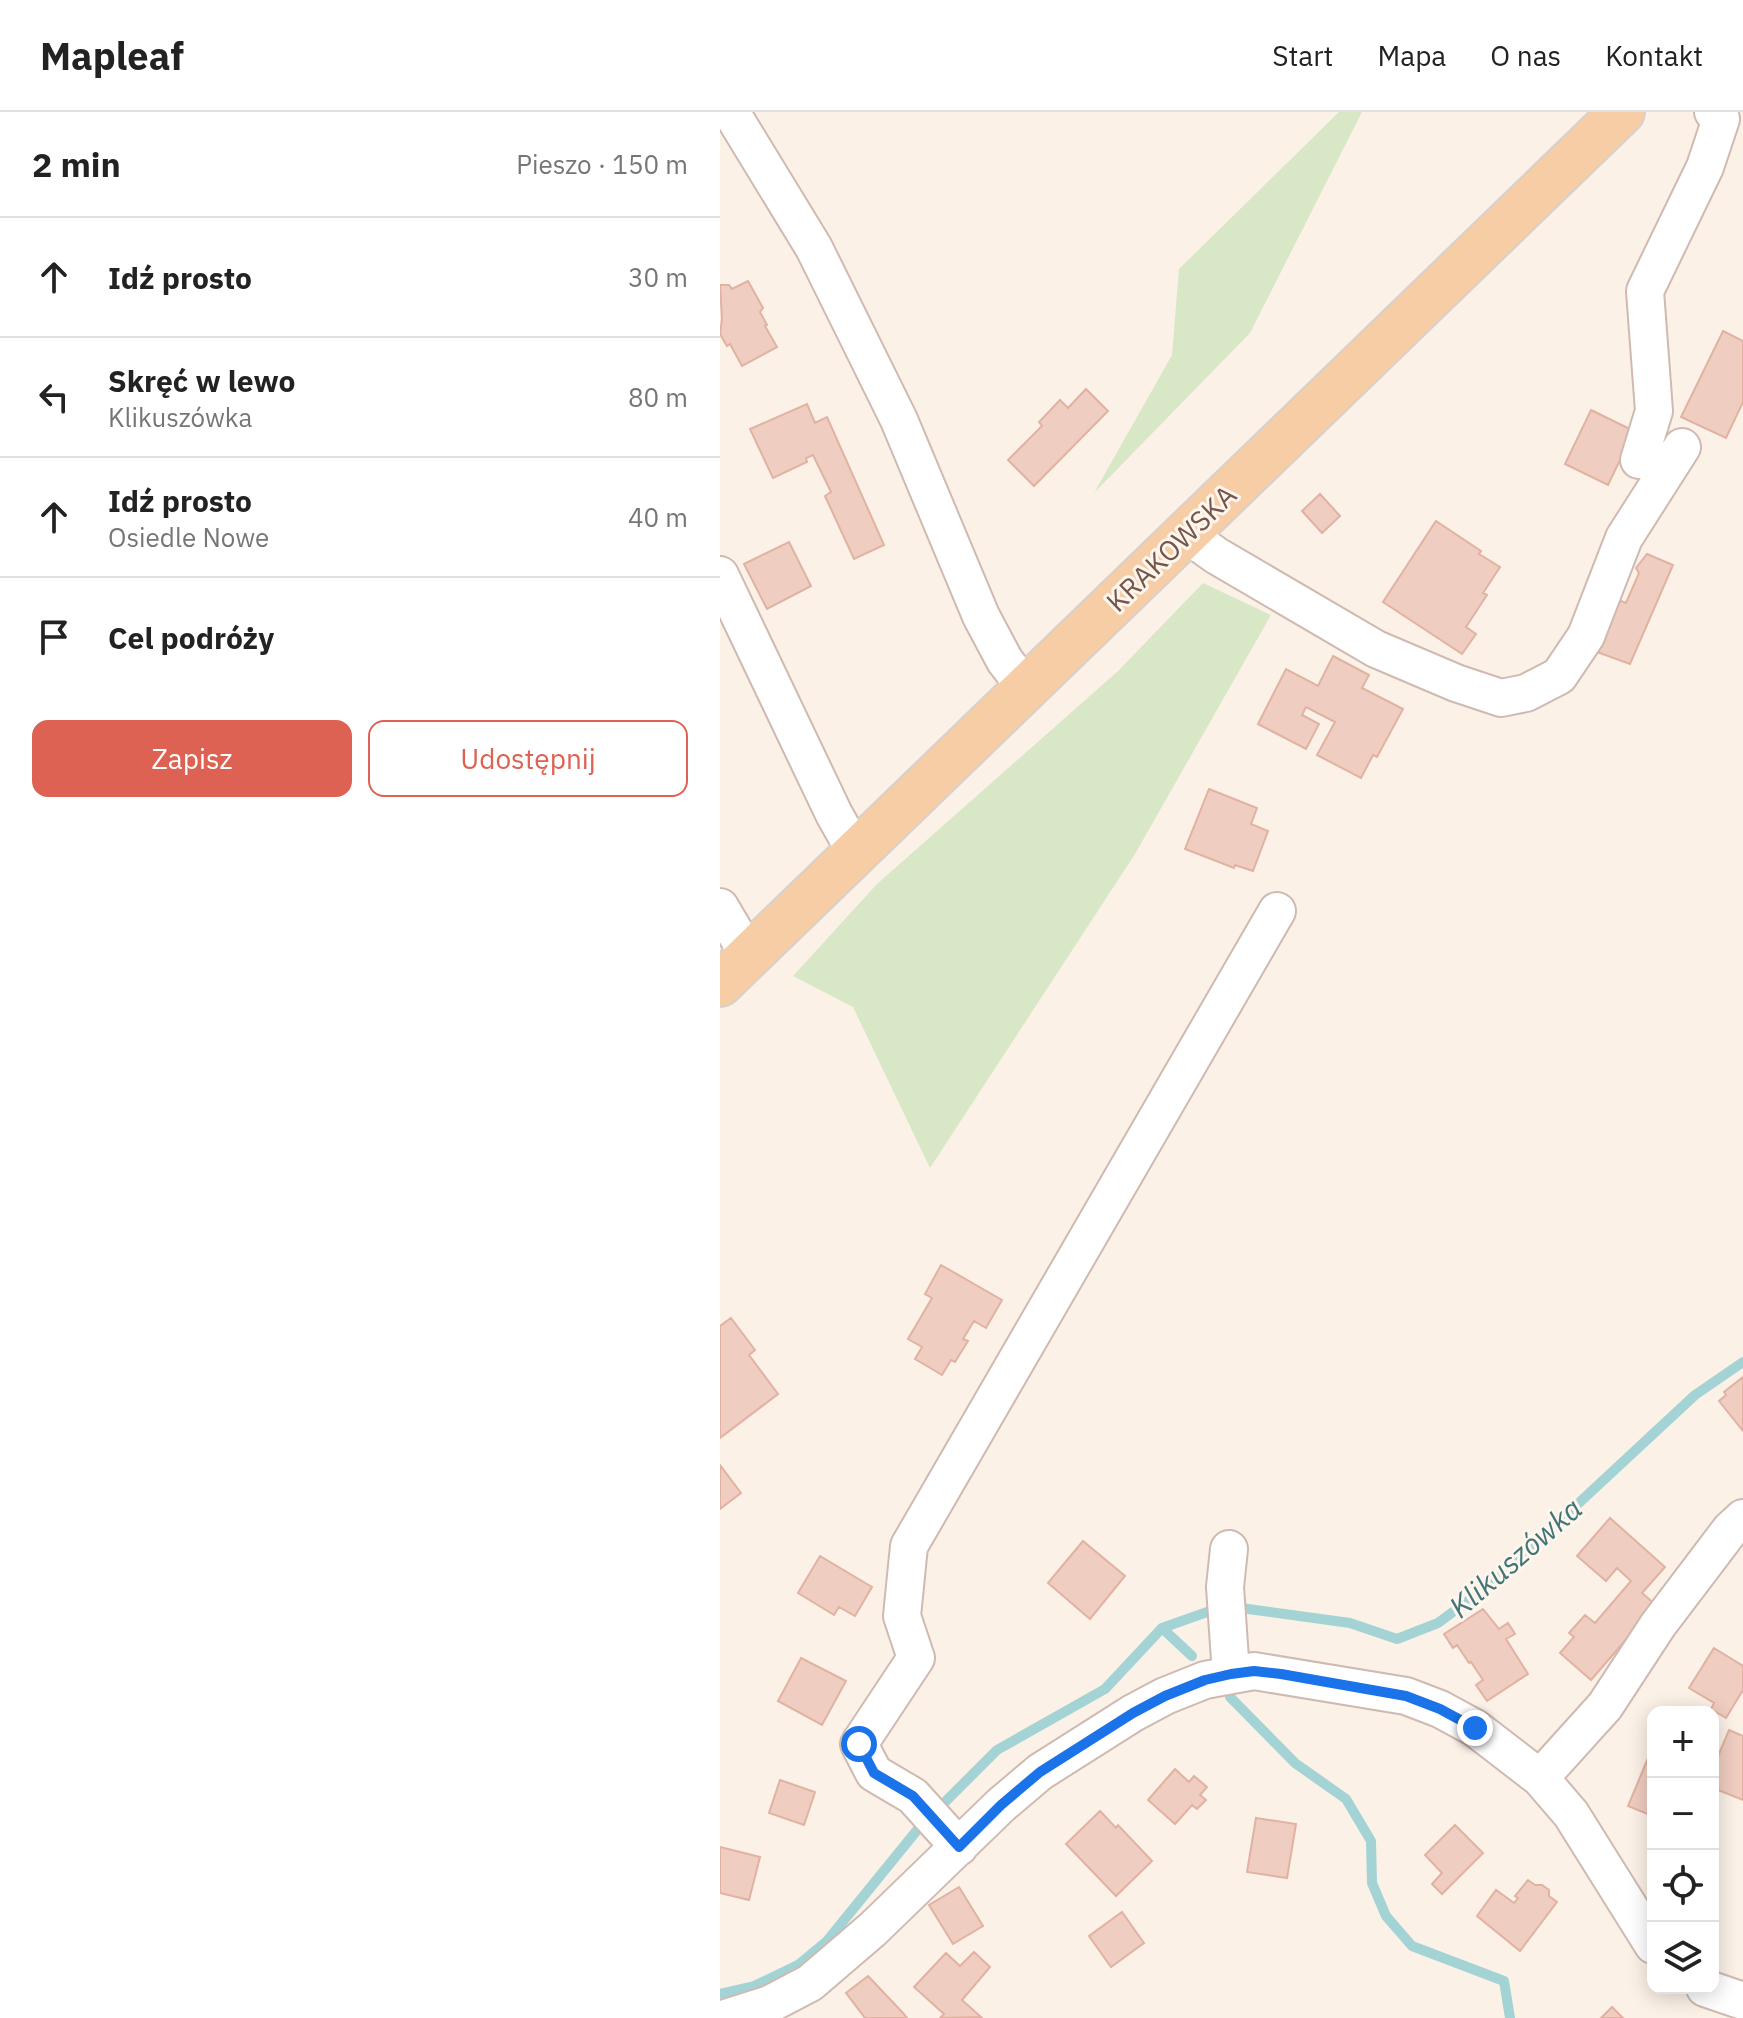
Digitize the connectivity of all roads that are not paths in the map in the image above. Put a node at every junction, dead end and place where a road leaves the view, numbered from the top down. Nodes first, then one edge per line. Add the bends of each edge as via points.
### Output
1 (731, 112) edge
2 (1622, 112) edge
3 (1713, 112) edge
4 (1682, 447) dead end
5 (1639, 460) dead end
6 (1186, 534) junction
7 (720, 575) edge
8 (1026, 688) junction
9 (856, 853) junction
10 (720, 907) edge
11 (1277, 911) dead end
12 (734, 970) edge
13 (1743, 1518) edge
14 (1229, 1549) dead end
15 (1231, 1674) junction
16 (1540, 1778) junction
17 (951, 1837) junction
18 (1647, 1935) edge
19 (1719, 1993) edge
20 (1743, 2001) edge
21 (726, 2018) edge

1 - 8 street via 814,248 899,420 981,616
2 - 6 main road, KRAKOWSKA
3 - 5 street via 1721,119 1705,167 1645,291 1654,411
4 - 6 street via 1624,538 1586,636 1559,676 1526,693 1501,698 1376,649
6 - 8 main road, KRAKOWSKA
7 - 9 street
8 - 9 main road, KRAKOWSKA
9 - 12 main road, KRAKOWSKA
10 - 12 street
11 - 17 street via 909,1546 902,1616 916,1658 859,1744 874,1773 913,1796
13 - 16 street via 1658,1625 1605,1706
14 - 15 street via 1225,1587
15 - 16 street via 1254,1671 1406,1696 1475,1728
15 - 17 street via 1205,1680 1133,1713
16 - 18 street via 1571,1814
17 - 21 street via 873,1929 810,1983
19 - 20 street

